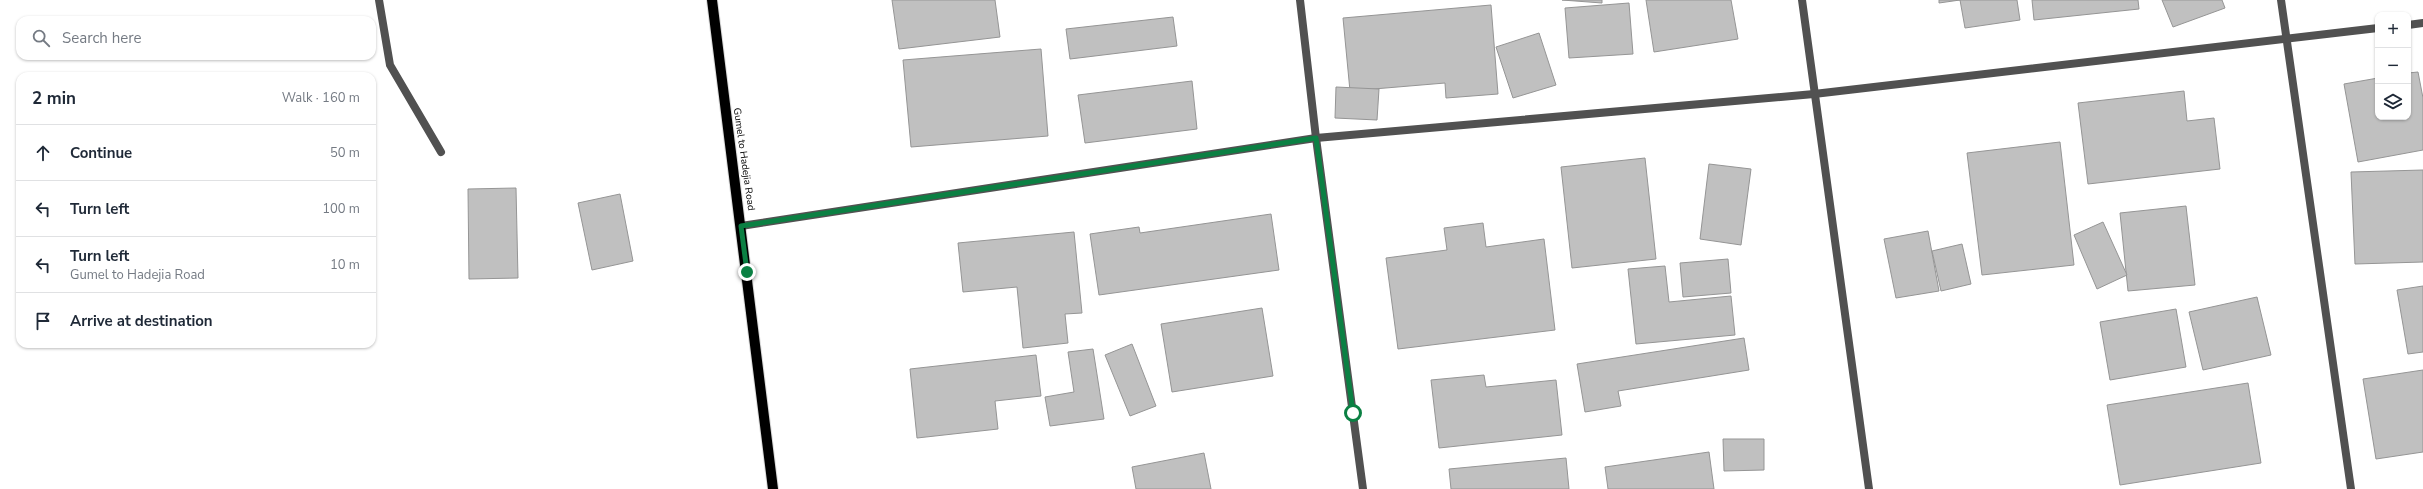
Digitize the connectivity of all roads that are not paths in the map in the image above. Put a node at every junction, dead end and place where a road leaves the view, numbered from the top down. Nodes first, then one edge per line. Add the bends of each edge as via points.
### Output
1 (379, 0) edge
2 (712, 0) edge
3 (1300, 0) edge
4 (1802, 0) edge
5 (2281, 0) edge
6 (2423, 23) edge
7 (2411, 25) edge
8 (2375, 28) edge
9 (2286, 39) junction
10 (1814, 94) junction
11 (1316, 138) junction
12 (441, 152) dead end
13 (741, 226) junction
14 (773, 489) edge
15 (1363, 489) edge
16 (1868, 489) edge
17 (2351, 489) edge

1 - 12 street via 390,64
2 - 13 main road, Gumel to Hadejia Road
3 - 11 street
4 - 10 street
5 - 9 street
6 - 7 street
8 - 9 street
9 - 10 street
9 - 17 street
10 - 11 street
10 - 16 street
11 - 13 street
11 - 15 street
13 - 14 main road, Gumel to Hadejia Road

